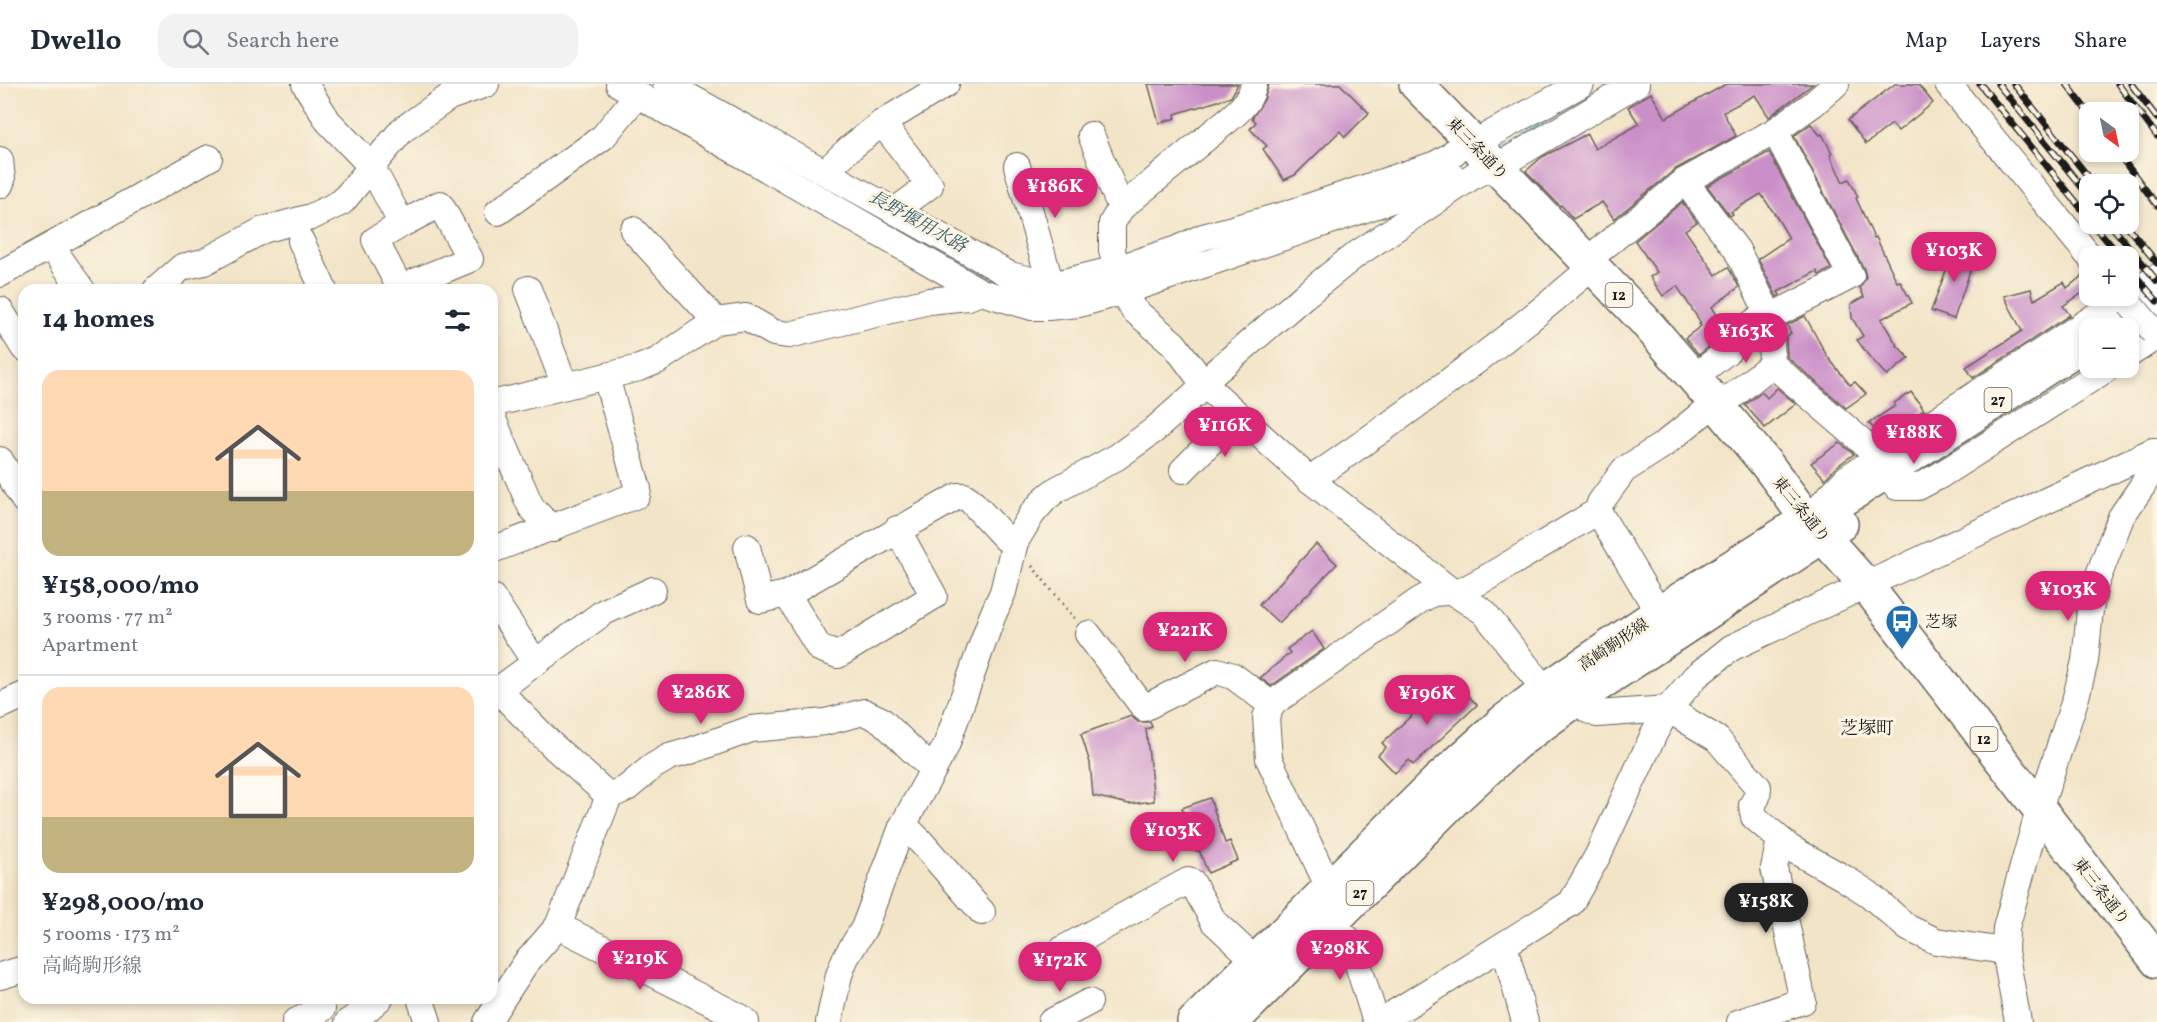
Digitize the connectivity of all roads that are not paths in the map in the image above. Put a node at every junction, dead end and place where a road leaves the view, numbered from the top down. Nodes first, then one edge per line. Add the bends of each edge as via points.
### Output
1 (305, 84) edge
2 (486, 84) edge
3 (666, 84) edge
4 (946, 84) edge
5 (1254, 84) edge
6 (1416, 84) edge
7 (1581, 84) edge
8 (1636, 84) edge
9 (1836, 84) edge
10 (1948, 84) edge
11 (628, 89) edge
12 (882, 123) junction
13 (1774, 131) junction
14 (1091, 135) dead end
15 (1479, 156) junction
16 (208, 158) dead end
17 (0, 160) edge
18 (370, 166) junction
19 (1017, 166) dead end
20 (825, 172) junction
21 (1685, 181) junction
22 (0, 185) edge
23 (1121, 208) junction
24 (895, 211) junction
25 (498, 212) dead end
26 (402, 224) dead end
27 (633, 230) dead end
28 (301, 241) dead end
29 (51, 246) junction
30 (2080, 246) edge
31 (1589, 264) junction
32 (0, 274) edge
33 (2157, 277) edge
34 (1118, 279) junction
35 (78, 284) edge
36 (163, 284) edge
37 (321, 284) edge
38 (1051, 285) junction
39 (528, 289) dead end
40 (981, 292) junction
41 (0, 310) edge
42 (2140, 313) edge
43 (1768, 314) junction
44 (716, 321) junction
45 (18, 338) edge
46 (2079, 347) edge
47 (1772, 364) junction
48 (2079, 368) edge
49 (606, 377) junction
50 (1694, 378) junction
51 (2092, 378) edge
52 (1204, 384) junction
53 (565, 386) junction
54 (498, 403) edge
55 (1717, 405) junction
56 (1237, 415) junction
57 (498, 431) edge
58 (2157, 451) edge
59 (2157, 459) edge
60 (0, 460) edge
61 (1183, 470) dead end
62 (1889, 471) junction
63 (1310, 480) junction
64 (18, 490) edge
65 (1598, 511) junction
66 (1814, 528) junction
67 (552, 529) junction
68 (897, 529) junction
69 (747, 547) dead end
70 (1013, 547) junction
71 (498, 548) edge
72 (1866, 585) junction
73 (653, 590) dead end
74 (1451, 591) junction
75 (787, 594) junction
76 (498, 606) edge
77 (1659, 613) junction
78 (1088, 634) road end
79 (535, 662) junction
80 (498, 690) edge
81 (1545, 690) junction
82 (498, 695) edge
83 (1580, 697) junction
84 (18, 698) edge
85 (1272, 705) junction
86 (0, 706) edge
87 (1668, 709) junction
88 (933, 770) junction
89 (609, 796) junction
90 (2039, 810) junction
91 (902, 827) junction
92 (1780, 840) junction
93 (1329, 888) junction
94 (982, 912) dead end
95 (1330, 923) junction
96 (558, 926) junction
97 (1504, 945) junction
98 (1063, 949) dead end
99 (2005, 951) junction
100 (1256, 961) junction
101 (2157, 961) edge
102 (18, 971) edge
103 (0, 976) edge
104 (1089, 1002) dead end
105 (373, 1004) edge
106 (422, 1004) edge
107 (323, 1009) edge
108 (836, 1018) edge
109 (295, 1022) edge
110 (348, 1022) edge
111 (428, 1022) edge
112 (487, 1022) edge
113 (746, 1022) edge
114 (1051, 1022) edge
115 (1194, 1022) edge
116 (1232, 1022) edge
117 (1378, 1022) edge
118 (1526, 1022) edge
119 (1740, 1022) edge
120 (2018, 1022) edge

1 - 18 street via 328,121
2 - 18 street via 449,97 430,110 402,130
3 - 20 street
4 - 12 street
5 - 23 street via 1245,105
6 - 15 main road, 東三条通り / 12
7 - 15 street via 1487,136
8 - 15 street via 1510,159
9 - 13 street
10 - 30 street
11 - 25 street via 603,137
11 - 40 street
12 - 20 street
12 - 24 street via 930,184
13 - 21 street
13 - 43 street via 1851,276
14 - 23 street
15 - 31 main road, 東三条通り / 12
15 - 34 street via 1454,178
15 - 34 street via 1450,156 1287,214 1203,237
15 - 52 street via 1291,306
16 - 29 street
17 - 22 street
18 - 26 street
18 - 36 street via 342,202 311,217 263,230 204,262 183,267
19 - 38 street
20 - 24 street
21 - 31 street
21 - 43 street via 1737,250
23 - 34 street via 1110,234
24 - 38 street via 1010,275
27 - 44 street
28 - 37 street
29 - 32 street
29 - 35 street
31 - 50 main road, 東三条通り / 12
31 - 63 street via 1538,314 1486,355
33 - 42 street
34 - 38 street
34 - 40 street via 1079,304 1048,307 1020,304
34 - 52 street via 1134,310 1174,344
39 - 53 street
40 - 44 street via 930,300 789,335 774,333 746,317
41 - 45 street
42 - 62 street
43 - 47 street
43 - 50 street via 1727,342 1728,351
44 - 49 street via 657,361
46 - 62 main road, 高崎駒形線 / 27
47 - 55 street
47 - 62 street
48 - 62 main road, 高崎駒形線 / 27
49 - 53 street
49 - 67 street via 637,495
50 - 55 main road, 東三条通り / 12
51 - 62 street via 1918,487
52 - 56 street
52 - 70 street via 1134,446 1046,498
53 - 54 street
55 - 65 street via 1624,470
55 - 66 main road, 東三条通り / 12
56 - 61 street
56 - 63 street
57 - 67 street via 531,507
58 - 72 street
59 - 90 street via 2121,517 2095,585 2085,661
60 - 64 street
62 - 66 main road, 高崎駒形線 / 27 via 1846,498
63 - 74 street
65 - 74 street via 1488,578 1462,591
65 - 77 street
66 - 72 main road, 東三条通り / 12
66 - 77 main road, 高崎駒形線 / 27
66 - 83 main road, 高崎駒形線 / 27
67 - 71 street
68 - 70 street via 947,501 964,496
68 - 75 street
68 - 75 street via 934,596 837,655 819,648
69 - 75 street via 760,600
70 - 88 street via 1001,599 946,746
72 - 87 street via 1731,648 1695,677
72 - 90 main road, 東三条通り / 12
73 - 79 street via 604,612
74 - 81 street via 1484,612
74 - 85 street via 1419,600
76 - 79 street
77 - 81 main road, 高崎駒形線 / 27
78 - 85 street via 1144,708 1217,671 1233,676
79 - 80 street
81 - 93 main road, 高崎駒形線 / 27 via 1436,782
82 - 89 street
83 - 87 street via 1588,710 1596,714
83 - 95 main road, 高崎駒形線 / 27 via 1537,726 1499,759
84 - 86 street
85 - 93 street via 1266,717 1269,759
87 - 92 street via 1716,739 1741,765 1758,787 1752,805 1754,817
87 - 97 street via 1599,855 1571,903
88 - 89 street via 881,720 864,712 825,722 751,729 669,757 627,788
88 - 91 street
89 - 96 street
90 - 99 street via 2007,927
90 - 101 main road, 東三条通り / 12
91 - 94 street via 921,842
91 - 108 street via 864,928 839,975
92 - 99 street via 1869,894 1908,928 1936,941
92 - 119 street via 1774,868 1803,1001
93 - 100 main road, 高崎駒形線 / 27
95 - 116 main road, 高崎駒形線 / 27
95 - 117 street via 1351,942
96 - 112 street via 525,964
96 - 113 street
97 - 117 street
97 - 118 street
98 - 100 street via 1188,880 1221,930
99 - 120 street
100 - 115 main road, 高崎駒形線 / 27
102 - 103 street
104 - 114 street
105 - 110 street
106 - 111 street
107 - 109 street

